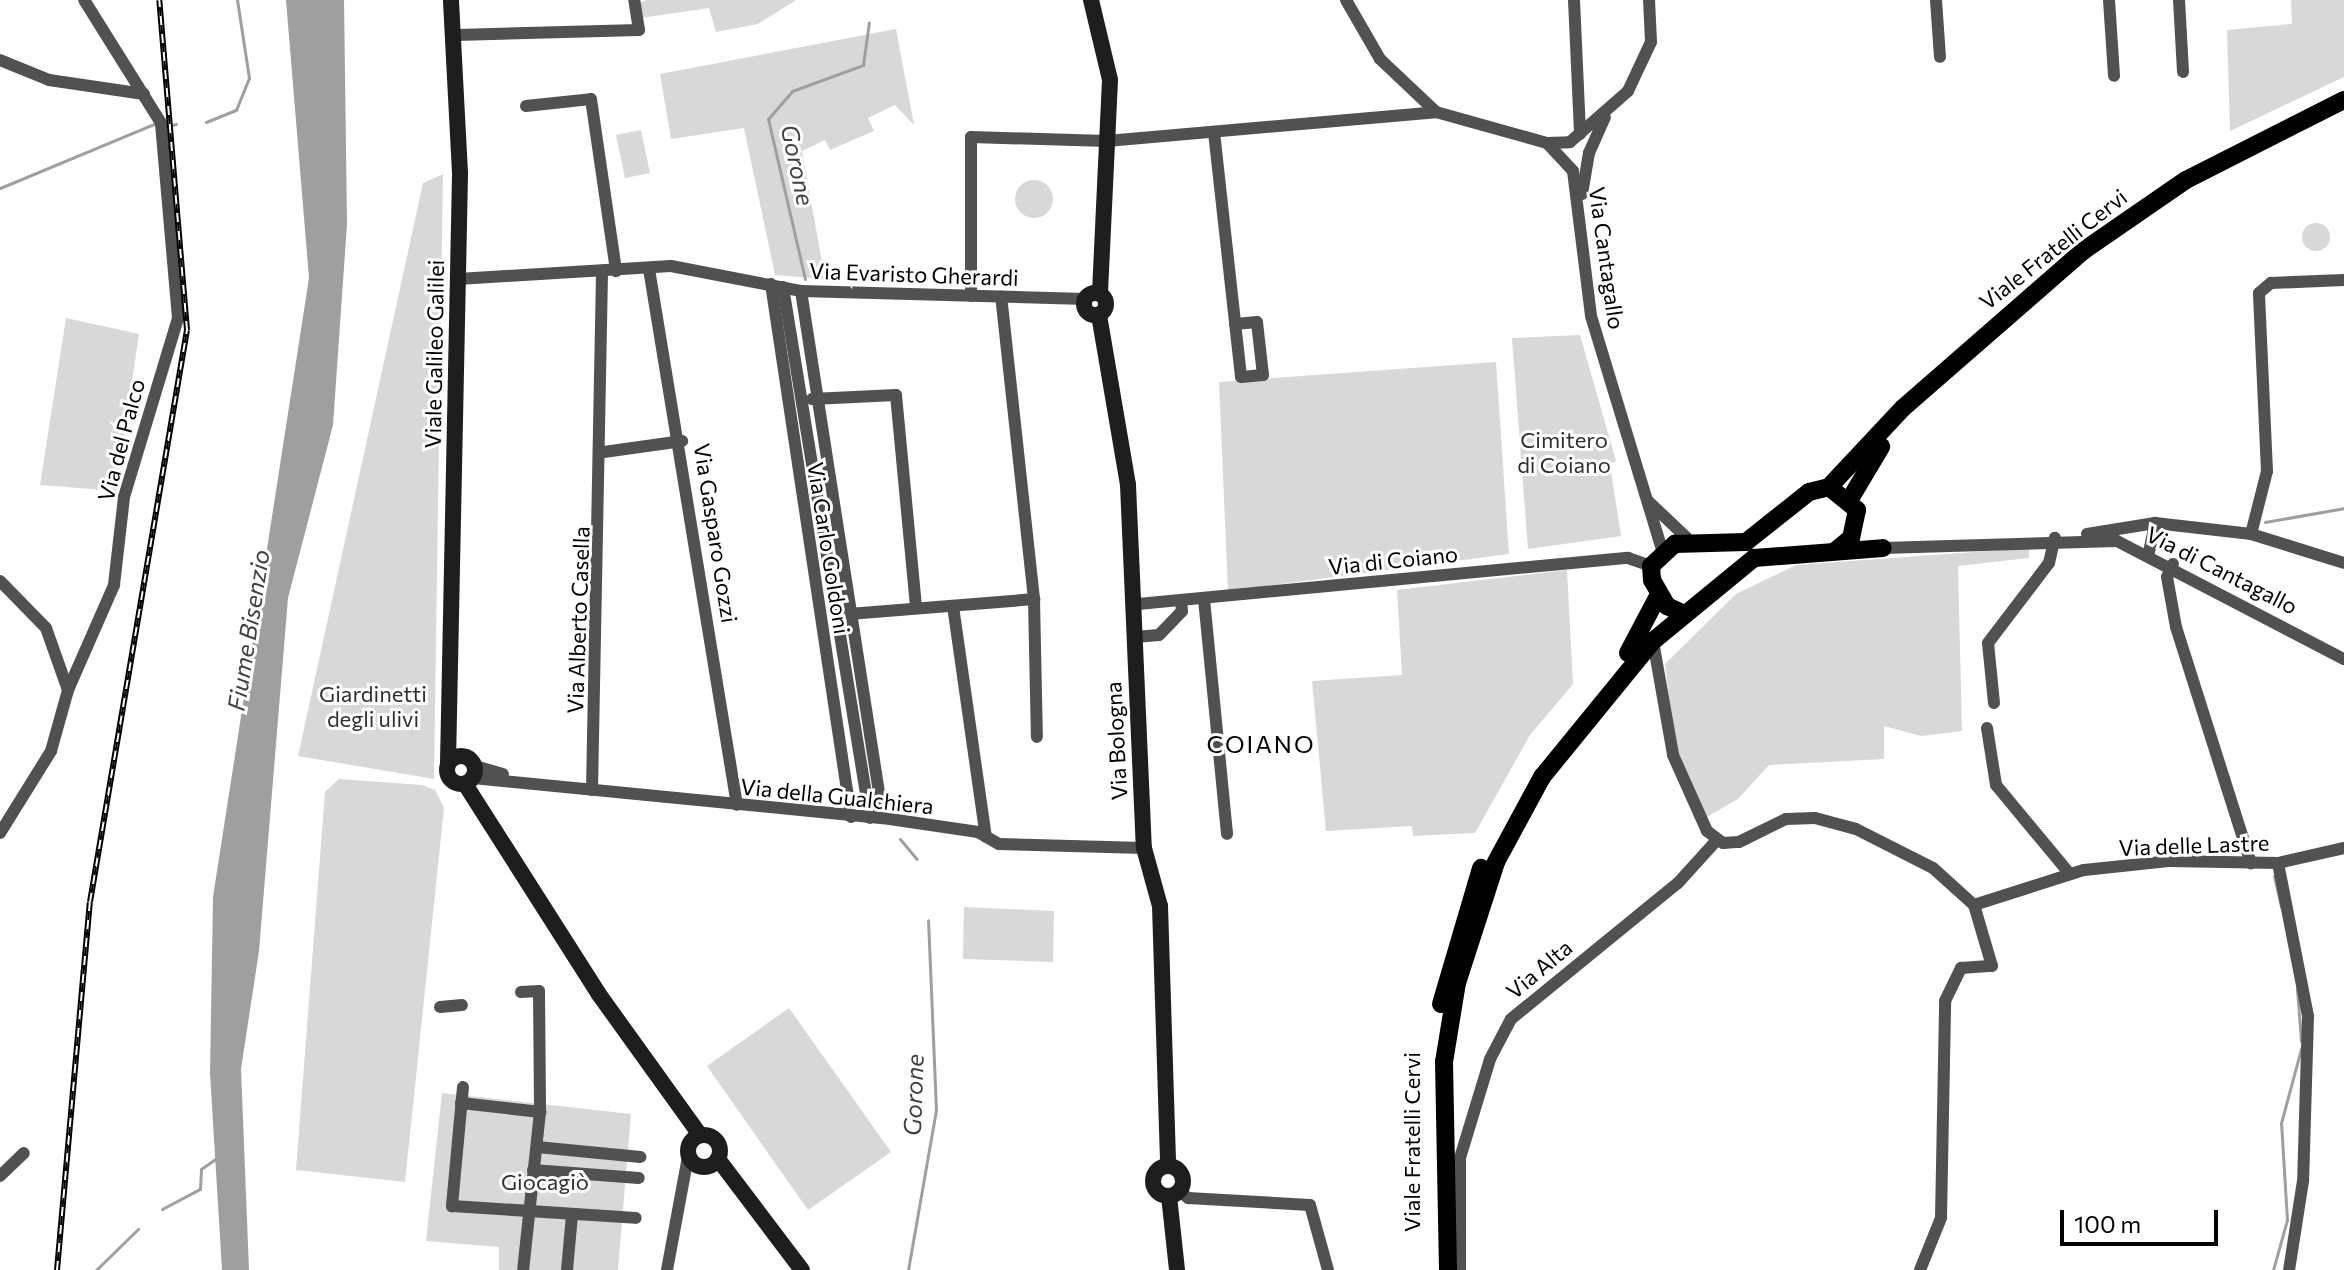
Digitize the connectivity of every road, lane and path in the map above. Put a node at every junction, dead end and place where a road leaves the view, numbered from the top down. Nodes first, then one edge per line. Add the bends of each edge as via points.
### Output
1 (84, 0) edge
2 (451, 0) edge
3 (634, 0) edge
4 (1091, 0) edge
5 (1346, 0) edge
6 (1574, 0) edge
7 (1649, 0) edge
8 (1936, 0) edge
9 (2109, 0) edge
10 (2179, 0) edge
11 (457, 35) junction
12 (1940, 57) dead end
13 (0, 60) edge
14 (2183, 72) dead end
15 (131, 76) junction
16 (2114, 76) dead end
17 (117, 86) junction
18 (144, 94) junction
19 (2344, 100) edge
20 (526, 106) dead end
21 (1436, 112) junction
22 (2344, 112) edge
23 (1607, 114) junction
24 (1214, 132) junction
25 (1580, 134) junction
26 (1107, 141) junction
27 (1547, 143) junction
28 (1581, 208) junction
29 (649, 269) junction
30 (616, 271) junction
31 (602, 273) junction
32 (458, 279) junction
33 (2344, 280) edge
34 (777, 285) junction
35 (801, 291) junction
36 (971, 296) junction
37 (1092, 296) junction
38 (1001, 297) junction
39 (1235, 324) junction
40 (820, 398) junction
41 (805, 400) junction
42 (682, 441) junction
43 (604, 452) junction
44 (1829, 487) junction
45 (1645, 498) junction
46 (1850, 499) junction
47 (2155, 523) junction
48 (1858, 524) junction
49 (2251, 534) junction
50 (2080, 536) junction
51 (2055, 538) junction
52 (1691, 542) junction
53 (1883, 548) junction
54 (1662, 549) junction
55 (1836, 550) junction
56 (2149, 552) junction
57 (2344, 563) edge
58 (2173, 564) junction
59 (1651, 566) junction
60 (0, 581) edge
61 (1658, 596) junction
62 (1034, 599) junction
63 (1204, 599) junction
64 (1181, 601) junction
65 (1138, 604) junction
66 (953, 606) junction
67 (916, 608) junction
68 (1682, 613) junction
69 (857, 614) junction
70 (842, 615) junction
71 (1135, 637) junction
72 (1653, 641) junction
73 (2344, 659) edge
74 (68, 690) junction
75 (1994, 703) dead end
76 (447, 709) junction
77 (1987, 728) dead end
78 (1037, 737) dead end
79 (467, 773) junction
80 (592, 790) junction
81 (737, 805) junction
82 (851, 817) junction
83 (877, 818) junction
84 (0, 833) edge
85 (1227, 834) dead end
86 (986, 837) junction
87 (1716, 841) junction
88 (1144, 848) junction
89 (2344, 848) edge
90 (2251, 863) junction
91 (2278, 863) junction
92 (2070, 874) junction
93 (1974, 905) junction
94 (521, 992) dead end
95 (462, 1005) dead end
96 (440, 1007) dead end
97 (463, 1087) dead end
98 (461, 1103) junction
99 (540, 1112) junction
100 (537, 1147) junction
101 (24, 1153) dead end
102 (697, 1156) junction
103 (641, 1157) dead end
104 (1168, 1166) junction
105 (533, 1170) junction
106 (0, 1176) edge
107 (639, 1178) dead end
108 (1174, 1194) junction
109 (530, 1212) junction
110 (572, 1215) junction
111 (636, 1218) dead end
112 (523, 1270) edge
113 (567, 1270) edge
114 (667, 1270) edge
115 (793, 1270) edge
116 (802, 1270) edge
117 (1177, 1270) edge
118 (1328, 1270) edge
119 (1437, 1270) edge
120 (1448, 1270) edge
121 (1460, 1270) edge
122 (1920, 1270) edge
123 (2289, 1270) edge

1 - 15 street, Via del Palco
2 - 11 main road, Viale Galileo Galilei
3 - 11 street via 639,30
4 - 26 main road, Via Bologna via 1110,80
5 - 21 street via 1380,59
6 - 25 street
7 - 23 street via 1651,42 1641,69
8 - 12 street
9 - 16 street
10 - 14 street
11 - 32 main road, Viale Galileo Galilei
13 - 17 street via 60,83
15 - 17 street
15 - 18 street, Via del Palco
17 - 18 street
18 - 74 street, Via del Palco via 161,123 178,318 124,497 114,585
19 - 44 main road, Viale Fratelli Cervi via 2186,180 2083,251 1903,408
20 - 30 street via 591,99
21 - 24 street
21 - 27 street
22 - 46 main road, Viale Fratelli Cervi via 2182,196 2098,254 1908,417 1868,461
23 - 25 street
23 - 28 street via 1589,153
24 - 26 street
24 - 39 street
25 - 27 street
26 - 36 street via 971,137
26 - 37 main road, Via Bologna
27 - 28 street, Via Cantagallo via 1573,171
28 - 45 street, Via Cantagallo via 1591,316
29 - 30 street, Via Evaristo Gherardi
29 - 34 street, Via Evaristo Gherardi via 703,267
29 - 42 street, Via Gasparo Gozzi
30 - 31 street, Via Evaristo Gherardi
31 - 32 street, Via Evaristo Gherardi
31 - 43 street, Via Alberto Casella
32 - 76 main road, Viale Galileo Galilei
33 - 49 street via 2271,283 2259,293 2267,471
34 - 35 street, Via Evaristo Gherardi
34 - 41 street, Via Carlo Goldoni
34 - 82 street, Via Carlo Goldoni
35 - 36 street, Via Evaristo Gherardi
35 - 40 street, Via Carlo Goldoni
36 - 38 street, Via Evaristo Gherardi
37 - 38 street, Via Evaristo Gherardi
37 - 65 main road, Via Bologna via 1107,302 1099,315 1128,485
38 - 62 street
39 - 39 street via 1257,322 1263,375 1241,377
40 - 41 street
40 - 67 street via 896,395
40 - 69 street, Via Carlo Goldoni
41 - 70 street, Via Carlo Goldoni
42 - 43 street
42 - 81 street, Via Gasparo Gozzi
43 - 80 street, Via Alberto Casella
44 - 46 main road
44 - 52 main road, Viale Fratelli Cervi via 1809,492 1746,542
45 - 52 street, Via Cantagallo
45 - 54 street, Via Cantagallo
46 - 48 main road
47 - 49 street
47 - 50 street
47 - 56 street
48 - 53 main road
48 - 55 main road
49 - 57 street
50 - 51 street, Via di Cantagallo
50 - 56 street, Via di Cantagallo
51 - 53 street, Via di Cantagallo
51 - 75 street via 2049,563 1988,643
52 - 54 main road, Viale Fratelli Cervi
53 - 55 main road, Viale Fratelli Cervi
54 - 59 main road
55 - 68 main road, Viale Fratelli Cervi via 1754,558 1704,606
56 - 58 street, Via di Cantagallo
58 - 73 street, Via di Cantagallo
58 - 90 street via 2167,577 2176,627
59 - 61 main road
59 - 63 street, Via di Coiano via 1628,558
60 - 74 street via 46,628
61 - 68 main road
61 - 119 main road, Viale Fratelli Cervi via 1641,638 1534,770 1463,911 1433,1061
62 - 66 street
62 - 78 street
63 - 64 street, Via di Coiano
63 - 85 street
64 - 65 street, Via di Coiano
64 - 71 street via 1182,611 1159,635
65 - 71 main road, Via Bologna
66 - 67 street
66 - 86 street
67 - 69 street
68 - 72 main road, Viale Fratelli Cervi
69 - 70 street, Via Carlo Goldoni
69 - 83 street, Via Carlo Goldoni
70 - 83 street, Via Carlo Goldoni
71 - 88 main road, Via Bologna
72 - 87 street via 1673,755
72 - 120 main road, Viale Fratelli Cervi via 1542,777 1476,916 1444,1062
74 - 84 street, Via del Palco via 51,751
76 - 79 main road, Viale Galileo Galilei
76 - 79 main road, Viale Galileo Galilei via 448,763
77 - 92 street via 1996,785
79 - 80 street, Via della Gualchiera
79 - 102 main road, Viale Galileo Galilei via 502,844 647,1061
80 - 81 street, Via della Gualchiera
81 - 82 street, Via della Gualchiera
82 - 83 street, Via della Gualchiera
83 - 86 street, Via della Gualchiera
86 - 88 street, Via della Gualchiera via 999,844
87 - 93 street via 1739,842 1786,819 1815,818 1921,862
87 - 121 street, Via Alta via 1678,883 1511,1019 1490,1059 1460,1158
88 - 104 main road, Via Bologna via 1160,906
89 - 91 street, Via delle Lastre
90 - 91 street, Via delle Lastre
90 - 92 street, Via delle Lastre via 2169,861
91 - 123 street via 2308,1016 2303,1181
92 - 93 street, Via delle Lastre
93 - 122 street via 1992,966 1961,968 1945,1001 1941,1218
94 - 99 street via 539,991
95 - 96 street
97 - 98 street
98 - 99 street
98 - 109 street via 452,1206
99 - 100 street
100 - 103 street
100 - 105 street
101 - 106 street
102 - 114 street
102 - 115 main road, Viale Galileo Galilei via 720,1171
102 - 116 main road, Viale Galileo Galilei
104 - 108 main road, Via Bologna via 1182,1174
104 - 108 main road, Via Bologna via 1153,1180
105 - 107 street
105 - 109 street
108 - 117 main road, Via Bologna
108 - 118 street via 1310,1205
109 - 110 street
109 - 112 street
110 - 111 street
110 - 113 street

